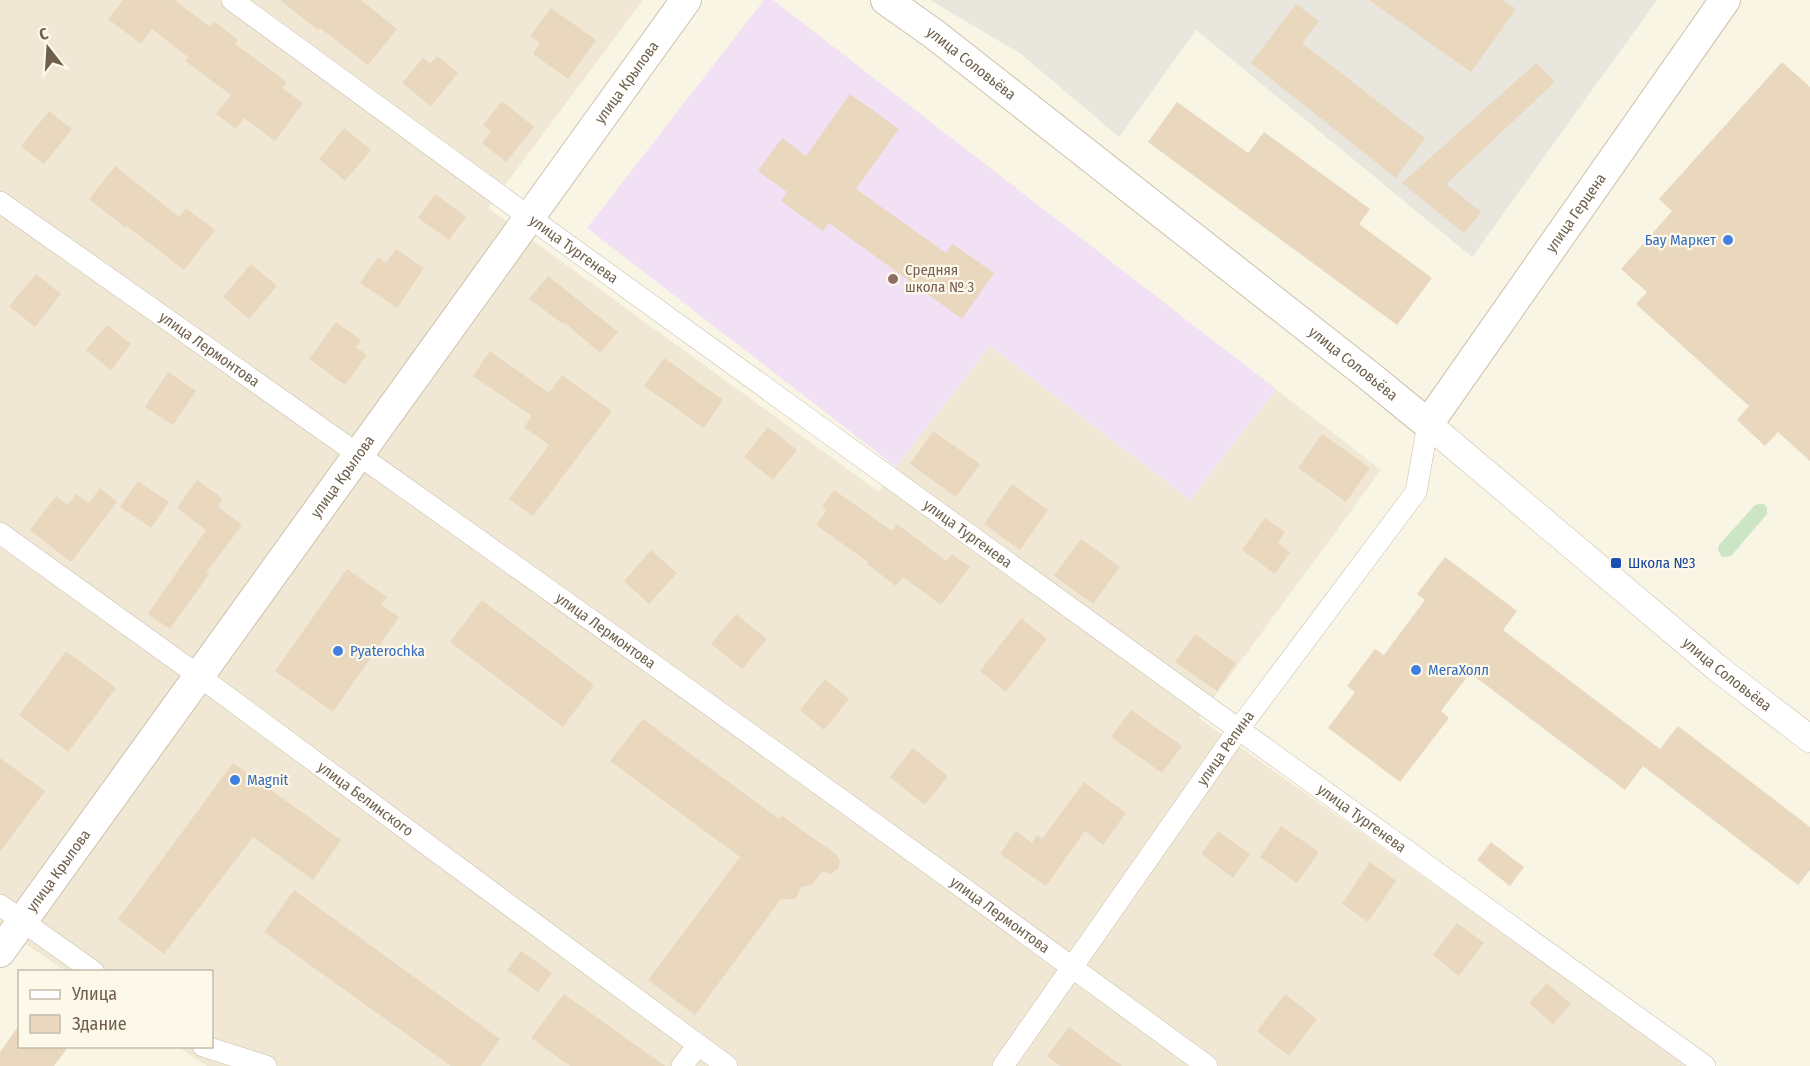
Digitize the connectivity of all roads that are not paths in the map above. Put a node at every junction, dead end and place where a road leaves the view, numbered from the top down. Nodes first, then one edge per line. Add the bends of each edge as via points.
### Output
1 (232, 0) edge
2 (686, 0) edge
3 (886, 0) edge
4 (1725, 0) edge
5 (0, 202) edge
6 (529, 217) junction
7 (1428, 424) junction
8 (358, 454) junction
9 (0, 533) edge
10 (199, 676) junction
11 (1238, 730) junction
12 (1810, 739) edge
13 (11, 913) edge
14 (0, 952) edge
15 (1073, 968) junction
16 (91, 970) edge
17 (698, 1045) junction
18 (205, 1048) edge
19 (266, 1066) edge
20 (682, 1066) edge
21 (727, 1066) edge
22 (1003, 1066) edge
23 (1207, 1066) edge
24 (1705, 1066) edge

1 - 6 street, улица Тургенева
2 - 6 main road, улица Крылова
3 - 7 main road, улица Соловьёва
4 - 7 main road, улица Герцена
5 - 8 street, улица Лермонтова
6 - 8 main road, улица Крылова
6 - 11 street, улица Тургенева
7 - 11 street, улица Репина via 1416,492
7 - 12 street, улица Соловьёва via 1716,667
8 - 10 main road, улица Крылова
8 - 15 street, улица Лермонтова
9 - 10 street, улица Белинского
10 - 13 main road, улица Крылова
10 - 17 street, улица Белинского
11 - 15 street, улица Репина
11 - 24 street, улица Тургенева
13 - 14 main road, улица Крылова
13 - 16 street
15 - 22 street, улица Репина
15 - 23 street, улица Лермонтова
17 - 20 street
17 - 21 street, улица Белинского
18 - 19 street

